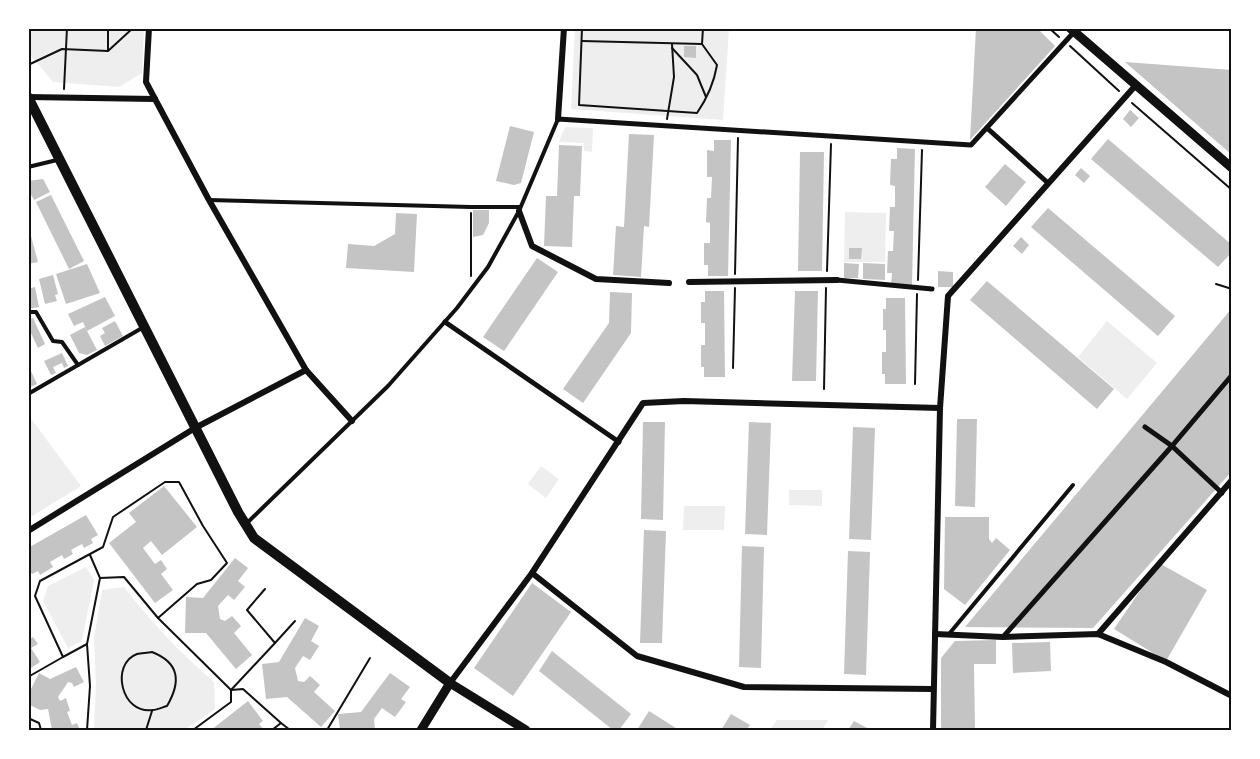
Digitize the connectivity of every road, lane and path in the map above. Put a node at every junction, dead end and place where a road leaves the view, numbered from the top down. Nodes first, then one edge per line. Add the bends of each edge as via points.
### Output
1 (67, 28) edge
2 (108, 28) edge
3 (132, 28) edge
4 (149, 28) edge
5 (564, 28) edge
6 (582, 28) edge
7 (703, 28) edge
8 (1049, 28) edge
9 (1072, 30) edge
10 (582, 42) junction
11 (1065, 42) junction
12 (672, 44) junction
13 (702, 45) junction
14 (672, 48) junction
15 (67, 49) junction
16 (108, 51) junction
17 (28, 65) edge
18 (1136, 85) junction
19 (28, 97) edge
20 (63, 97) junction
21 (1125, 97) junction
22 (155, 99) junction
23 (707, 99) junction
24 (668, 111) junction
25 (558, 119) junction
26 (987, 128) junction
27 (738, 130) junction
28 (831, 136) junction
29 (922, 142) junction
30 (61, 159) junction
31 (28, 167) edge
32 (1232, 168) edge
33 (1048, 183) junction
34 (1232, 190) edge
35 (209, 200) junction
36 (471, 207) junction
37 (520, 209) junction
38 (826, 280) junction
39 (837, 280) joint
40 (735, 281) junction
41 (689, 282) dead end
42 (669, 283) dead end
43 (1216, 284) dead end
44 (917, 289) junction
45 (932, 289) dead end
46 (1232, 289) edge
47 (471, 290) junction
48 (28, 312) edge
49 (445, 322) junction
50 (145, 326) junction
51 (78, 365) junction
52 (733, 368) dead end
53 (306, 370) junction
54 (1232, 375) edge
55 (915, 384) dead end
56 (824, 389) dead end
57 (28, 394) edge
58 (940, 408) junction
59 (352, 421) junction
60 (1144, 427) dead end
61 (195, 428) junction
62 (619, 442) junction
63 (1172, 446) junction
64 (1232, 480) edge
65 (1073, 485) dead end
66 (1222, 493) junction
67 (246, 524) junction
68 (28, 531) edge
69 (90, 555) junction
70 (532, 573) junction
71 (100, 578) junction
72 (265, 589) dead end
73 (158, 618) junction
74 (295, 621) dead end
75 (935, 634) junction
76 (1098, 634) junction
77 (949, 635) junction
78 (1003, 637) junction
79 (274, 643) junction
80 (87, 644) junction
81 (63, 657) junction
82 (370, 658) dead end
83 (28, 677) edge
84 (450, 683) junction
85 (933, 689) junction
86 (231, 690) junction
87 (1232, 696) edge
88 (152, 711) junction
89 (28, 718) edge
90 (280, 723) junction
91 (41, 730) edge
92 (87, 730) edge
93 (146, 730) edge
94 (193, 730) edge
95 (272, 730) edge
96 (290, 730) edge
97 (327, 730) edge
98 (421, 730) edge
99 (526, 730) edge
100 (933, 730) edge

1 - 15 path
2 - 16 path
3 - 16 path
4 - 22 street via 146,82
5 - 25 street
6 - 10 path
7 - 13 path
8 - 11 path
9 - 11 street
9 - 18 street
10 - 12 path
10 - 24 path via 579,105
11 - 21 path
11 - 26 street
12 - 13 path
12 - 14 path
13 - 23 path via 717,65
14 - 23 path via 697,75
14 - 24 path via 674,77
15 - 16 path
15 - 17 path
15 - 20 path
18 - 21 street
18 - 32 street
19 - 20 street
19 - 30 main road
20 - 22 street
21 - 33 street
21 - 34 path
22 - 35 street
23 - 24 path via 697,112
25 - 27 street
25 - 37 lane
26 - 29 street via 971,145
26 - 33 street
27 - 28 street
27 - 40 path
28 - 29 street
28 - 38 path
29 - 44 path
30 - 31 lane
30 - 50 main road
33 - 58 street via 948,296
35 - 36 lane
35 - 53 street
36 - 37 lane
36 - 47 path
37 - 42 street via 532,246 596,279
37 - 47 lane
38 - 39 street
38 - 40 street
38 - 56 path
39 - 44 street
40 - 41 street
40 - 52 path
43 - 46 path
44 - 45 street
44 - 55 path
47 - 49 lane
48 - 51 lane via 36,312 53,341 62,342
49 - 59 lane
49 - 62 street
50 - 51 lane
50 - 61 main road
51 - 57 lane
53 - 59 street
53 - 61 street
54 - 63 street
58 - 62 street via 643,403
58 - 75 street
59 - 67 lane
60 - 63 street
61 - 67 main road
61 - 68 street
62 - 70 street
63 - 66 street
63 - 78 street
64 - 66 street
65 - 77 lane
66 - 76 street
67 - 84 main road via 255,538
69 - 71 path
69 - 73 path via 103,548 113,517 165,482 179,482 227,563 211,580 197,584
69 - 81 path via 40,581 35,596
70 - 84 street
70 - 85 street via 637,656 744,687
71 - 73 path via 124,577
71 - 80 path
72 - 79 path via 247,610
73 - 86 path
74 - 79 path
75 - 77 street
75 - 85 street
76 - 78 street
76 - 87 street via 1166,662
77 - 78 street
79 - 86 path
80 - 81 path
80 - 92 path
81 - 83 path
82 - 97 path
84 - 98 street
84 - 99 street
85 - 100 street
86 - 90 path via 243,689
86 - 94 path via 231,702
88 - 88 path via 167,706 176,691 175,670 164,657 152,652 136,654 121,678 123,694 136,708
88 - 93 path
89 - 91 path via 39,723
90 - 95 path
90 - 96 path

